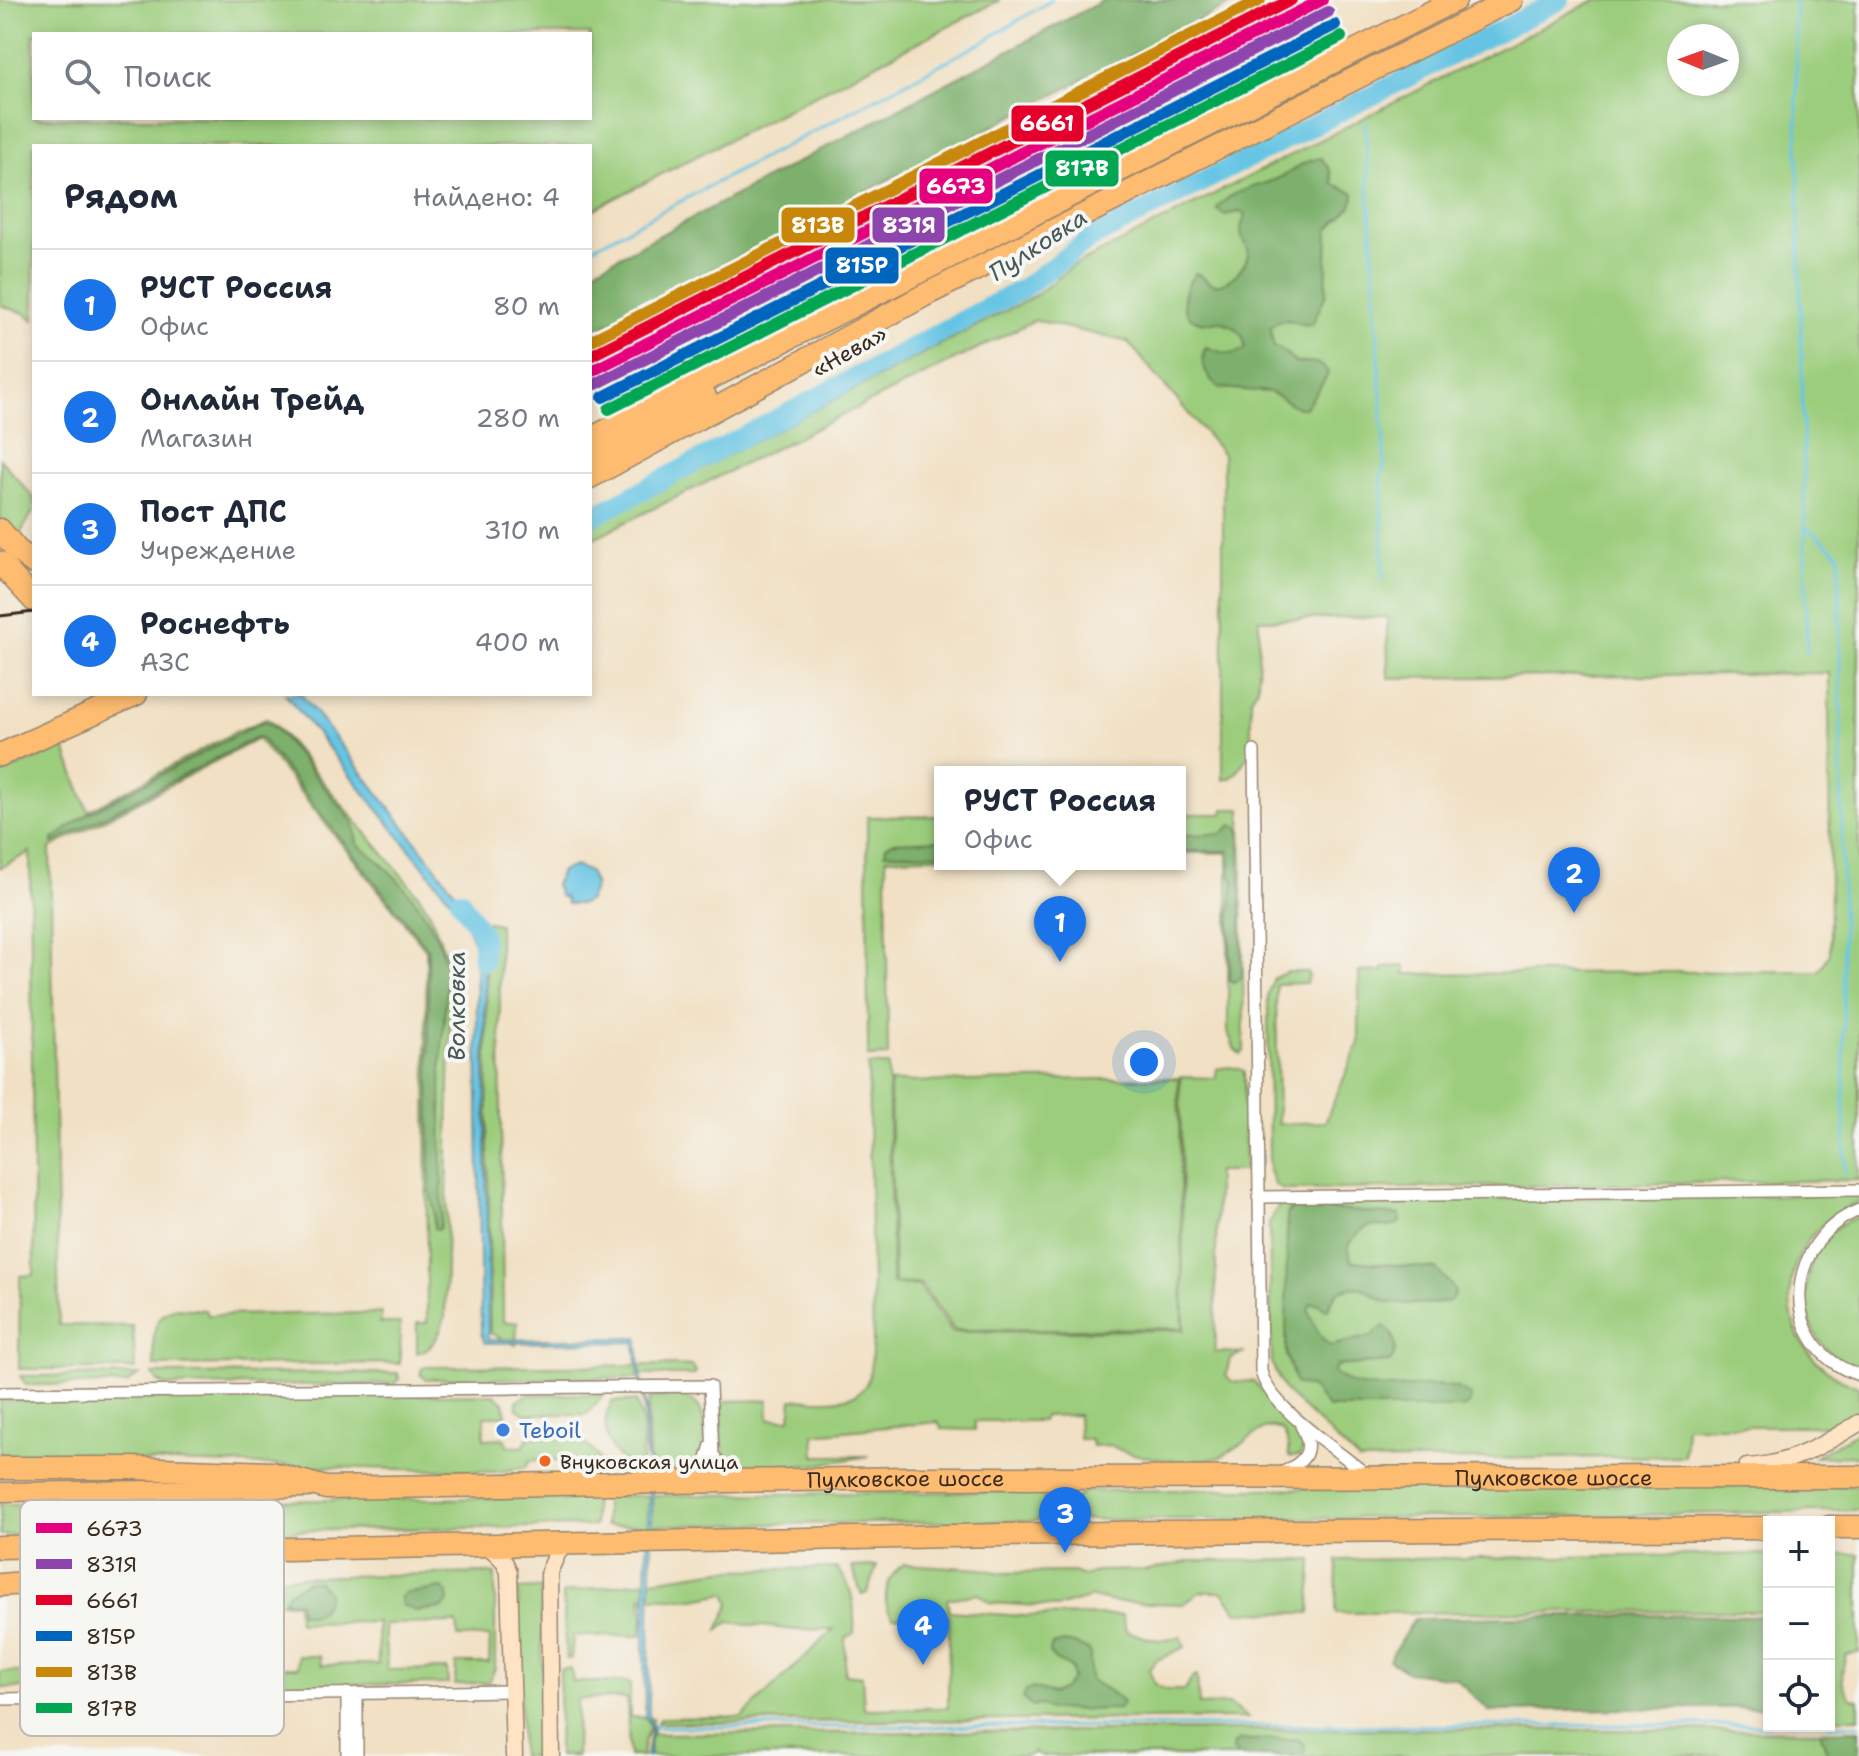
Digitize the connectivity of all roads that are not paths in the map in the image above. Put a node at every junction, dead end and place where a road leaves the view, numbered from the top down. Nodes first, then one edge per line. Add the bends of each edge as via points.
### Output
1 (1455, 0) edge
2 (1511, 0) edge
3 (1106, 205) junction
4 (914, 275) junction
5 (592, 438) edge
6 (592, 457) edge
7 (592, 476) edge
8 (592, 493) edge
9 (3, 550) edge
10 (32, 562) edge
11 (32, 597) edge
12 (99, 696) edge
13 (132, 696) edge
14 (0, 741) edge
15 (1254, 751) dead end
16 (0, 755) edge
17 (1859, 1190) edge
18 (1258, 1197) junction
19 (1859, 1210) edge
20 (1859, 1375) edge
21 (0, 1393) edge
22 (1297, 1418) junction
23 (1859, 1423) edge
24 (711, 1445) junction
25 (0, 1468) edge
26 (1710, 1476) junction
27 (1273, 1477) junction
28 (1859, 1477) edge
29 (1373, 1480) junction
30 (733, 1483) junction
31 (687, 1484) junction
32 (326, 1488) junction
33 (0, 1492) edge
34 (1835, 1527) edge
35 (1859, 1527) edge
36 (1763, 1528) edge
37 (568, 1543) junction
38 (489, 1546) junction
39 (0, 1547) edge
40 (20, 1547) edge
41 (285, 1549) edge
42 (20, 1583) edge
43 (0, 1585) edge
44 (512, 1691) junction
45 (352, 1693) junction
46 (284, 1694) edge
47 (0, 1699) edge
48 (20, 1699) edge
49 (347, 1756) edge
50 (357, 1756) edge
51 (514, 1756) edge
52 (551, 1756) edge

1 - 4 highway, «Нева»
2 - 3 highway, «Нева»
3 - 7 highway, «Нева» via 939,287
3 - 8 highway, «Нева»
4 - 5 highway, «Нева»
4 - 6 highway, «Нева» via 885,296
9 - 10 highway
9 - 11 highway
12 - 14 highway
13 - 16 highway
15 - 18 street
17 - 18 street
18 - 22 street via 1261,1371 1273,1395
19 - 20 street via 1822,1235 1806,1260 1799,1287 1809,1333 1825,1355
21 - 24 street via 710,1386
22 - 27 street via 1307,1436 1307,1452 1300,1463
22 - 29 street
23 - 26 street via 1783,1463
24 - 30 street
24 - 31 street via 706,1462
25 - 32 highway via 272,1473
26 - 28 highway, Пулковское шоссе
26 - 29 highway, Пулковское шоссе
27 - 29 highway, Пулковское шоссе
27 - 30 highway, Пулковское шоссе
30 - 31 highway, Пулковское шоссе
31 - 32 highway, Пулковское шоссе
32 - 33 main road, Пулковское шоссе
34 - 35 highway
36 - 37 highway
37 - 38 highway
37 - 52 street via 549,1572
38 - 41 highway
38 - 44 street via 509,1572
39 - 40 highway
42 - 43 highway
44 - 45 street
44 - 51 street
45 - 46 street
45 - 49 street
45 - 50 street
47 - 48 street

